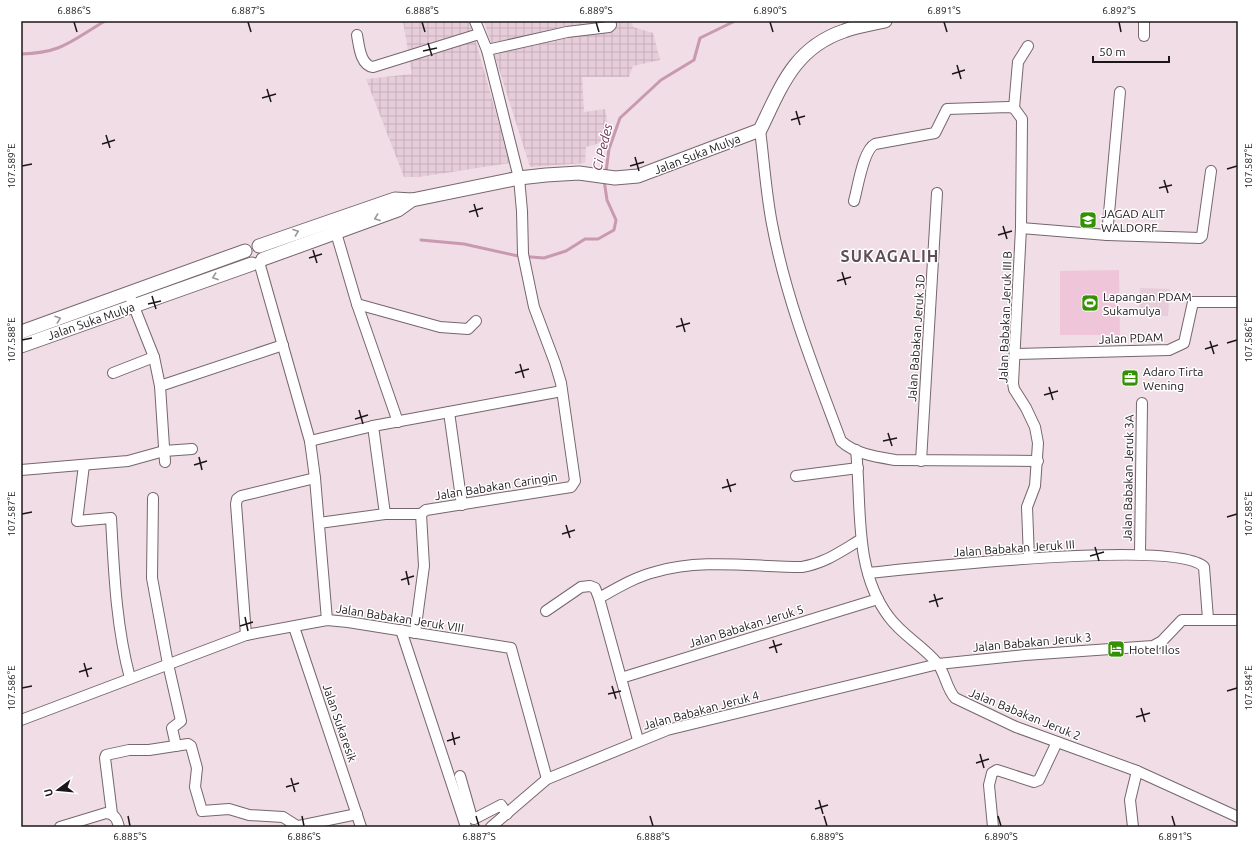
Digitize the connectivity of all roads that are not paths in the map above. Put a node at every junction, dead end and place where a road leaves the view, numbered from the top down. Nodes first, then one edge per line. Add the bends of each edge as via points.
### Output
1 (475, 21) edge
2 (610, 21) edge
3 (885, 21) edge
4 (1144, 21) edge
5 (479, 34) junction
6 (357, 35) dead end
7 (1144, 36) dead end
8 (1028, 46) dead end
9 (487, 50) junction
10 (1120, 92) dead end
11 (1014, 108) junction
12 (760, 130) junction
13 (1211, 171) dead end
14 (519, 178) junction
15 (937, 193) dead end
16 (412, 200) junction
17 (854, 201) dead end
18 (332, 220) junction
19 (1021, 228) junction
20 (336, 232) junction
21 (1107, 234) junction
22 (259, 246) junction
23 (245, 250) junction
24 (258, 261) junction
25 (129, 294) junction
26 (1238, 302) edge
27 (357, 304) junction
28 (134, 307) junction
29 (476, 321) dead end
30 (21, 332) edge
31 (283, 345) junction
32 (21, 346) edge
33 (1015, 354) junction
34 (154, 357) junction
35 (113, 373) dead end
36 (160, 386) junction
37 (562, 391) junction
38 (1142, 403) dead end
39 (448, 412) junction
40 (398, 422) junction
41 (373, 426) junction
42 (310, 441) junction
43 (192, 449) dead end
44 (856, 450) junction
45 (164, 451) junction
46 (921, 461) junction
47 (1038, 461) junction
48 (165, 462) dead end
49 (84, 465) junction
50 (858, 468) junction
51 (21, 470) edge
52 (796, 476) dead end
53 (316, 478) junction
54 (153, 498) dead end
55 (462, 505) junction
56 (385, 514) junction
57 (421, 514) junction
58 (319, 523) junction
59 (860, 540) junction
60 (1140, 554) junction
61 (1029, 558) junction
62 (868, 573) junction
63 (599, 598) junction
64 (878, 599) junction
65 (546, 611) dead end
66 (1208, 619) junction
67 (327, 620) junction
68 (1238, 620) edge
69 (294, 627) junction
70 (401, 630) junction
71 (415, 633) junction
72 (246, 635) junction
73 (168, 664) junction
74 (938, 664) junction
75 (130, 678) junction
76 (621, 678) junction
77 (21, 720) edge
78 (638, 740) junction
79 (1057, 742) junction
80 (176, 746) junction
81 (1137, 771) junction
82 (460, 776) dead end
83 (547, 779) junction
84 (112, 814) junction
85 (357, 814) junction
86 (507, 814) junction
87 (1238, 817) edge
88 (60, 827) edge
89 (119, 827) edge
90 (295, 827) edge
91 (361, 827) edge
92 (466, 827) edge
93 (492, 827) edge
94 (993, 827) edge
95 (1133, 827) edge

1 - 5 street, Jalan Babakan Caringin
2 - 9 street via 609,27 567,32
3 - 12 street via 845,30 803,55 788,74
4 - 7 street
5 - 6 street via 373,67 364,62
5 - 9 street, Jalan Babakan Caringin
8 - 11 street via 1018,62
9 - 14 street, Jalan Babakan Caringin
10 - 21 street
11 - 17 street via 947,109 935,133 882,141 871,146 864,161
11 - 19 street, Jalan Babakan Jeruk III B via 1022,119
12 - 14 street, Jalan Suka Mulya via 638,176 615,178 569,173
12 - 44 street via 772,223 800,332 841,441
13 - 21 street via 1200,238
14 - 16 street, Jalan Suka Mulya
14 - 37 street, Jalan Babakan Caringin via 524,257 534,306 555,363
15 - 46 street, Jalan Babakan Jeruk 3D
16 - 18 street, Jalan Suka Mulya via 395,199
16 -> 20 street, Jalan Suka Mulya via 398,210
18 - 20 street
22 -> 18 street, Jalan Suka Mulya
19 - 21 street
19 - 33 street, Jalan Babakan Jeruk III B
20 - 24 street, Jalan Suka Mulya
20 - 27 street
22 - 23 street via 254,244
22 - 24 street via 264,253
23 - 24 street via 245,259
23 - 25 street, Jalan Suka Mulya
24 -> 28 street, Jalan Suka Mulya
24 - 31 street
25 - 28 street
30 -> 25 street, Jalan Suka Mulya
26 - 33 street, Jalan PDAM via 1193,302 1184,343 1169,350
27 - 29 street via 440,327 468,329
27 - 40 street
28 - 32 street, Jalan Suka Mulya
28 - 34 street
31 - 36 street
31 - 42 street
33 - 47 street, Jalan Babakan Jeruk III B via 1014,389 1036,427
34 - 35 street
34 - 36 street
36 - 45 street
37 - 39 street
37 - 55 street, Jalan Babakan Caringin via 574,484 570,487
38 - 60 street, Jalan Babakan Jeruk 3A
39 - 40 street
39 - 55 street
40 - 41 street
41 - 42 street
41 - 56 street
42 - 53 street
43 - 45 street
44 - 46 street via 876,457
44 - 50 street, Jalan Babakan Jeruk 2
45 - 48 street
45 - 49 street via 128,461
46 - 47 street
47 - 61 street, Jalan Babakan Jeruk III B via 1036,486 1027,507
49 - 51 street
49 - 75 street via 77,520 111,518 116,595 122,643
50 - 52 street
50 - 59 street, Jalan Babakan Jeruk 2
53 - 58 street
53 - 72 street via 241,496 237,500
54 - 73 street via 152,578
55 - 57 street, Jalan Babakan Caringin via 426,510
56 - 57 street, Jalan Babakan Caringin
56 - 58 street, Jalan Babakan Caringin
57 - 71 street via 424,566
58 - 67 street
59 - 62 street, Jalan Babakan Jeruk 2
59 - 63 street via 823,562 802,568 717,564 686,566 648,574
60 - 61 street, Jalan Babakan Jeruk III
60 - 66 street, Jalan Babakan Jeruk III via 1201,564 1206,571
61 - 62 street, Jalan Babakan Jeruk III
62 - 64 street, Jalan Babakan Jeruk 2
63 - 65 street via 595,588 581,587
63 - 76 street
64 - 74 street, Jalan Babakan Jeruk 2 via 892,621
64 - 76 street, Jalan Babakan Jeruk 5
66 - 68 street, Jalan Babakan Jeruk 3
66 - 74 street, Jalan Babakan Jeruk 3 via 1182,620 1162,641 1153,646
67 - 69 street, Jalan Babakan Jeruk VIII
67 - 70 street, Jalan Babakan Jeruk VIII
69 - 72 street, Jalan Babakan Jeruk VIII
69 - 85 street, Jalan Sukaresik
70 - 71 street, Jalan Babakan Jeruk VIII
70 - 92 street
71 - 83 street, Jalan Babakan Jeruk VIII via 511,648
72 - 73 street, Jalan Babakan Jeruk VIII
73 - 75 street, Jalan Babakan Jeruk VIII
73 - 80 street via 181,720 172,728
74 - 78 street, Jalan Babakan Jeruk 4 via 667,730
74 - 79 street, Jalan Babakan Jeruk 2 via 955,698 1016,727
75 - 77 street, Jalan Babakan Jeruk VIII
76 - 78 street
78 - 83 street, Jalan Babakan Jeruk 4
79 - 81 street, Jalan Babakan Jeruk 2
79 - 94 street via 1039,780 1034,782 997,770 992,773 989,785
80 - 84 street via 128,750 106,755
80 - 90 street via 191,746 197,768 195,787 199,814 229,809 249,815 283,817
81 - 87 street, Jalan Babakan Jeruk 2
81 - 95 street via 1130,800
82 - 86 street via 472,818 501,805
83 - 86 street, Jalan Babakan Jeruk 4
84 - 88 street via 106,813
84 - 89 street via 117,819
85 - 90 street
85 - 91 street, Jalan Sukaresik
86 - 93 street, Jalan Babakan Jeruk 4

